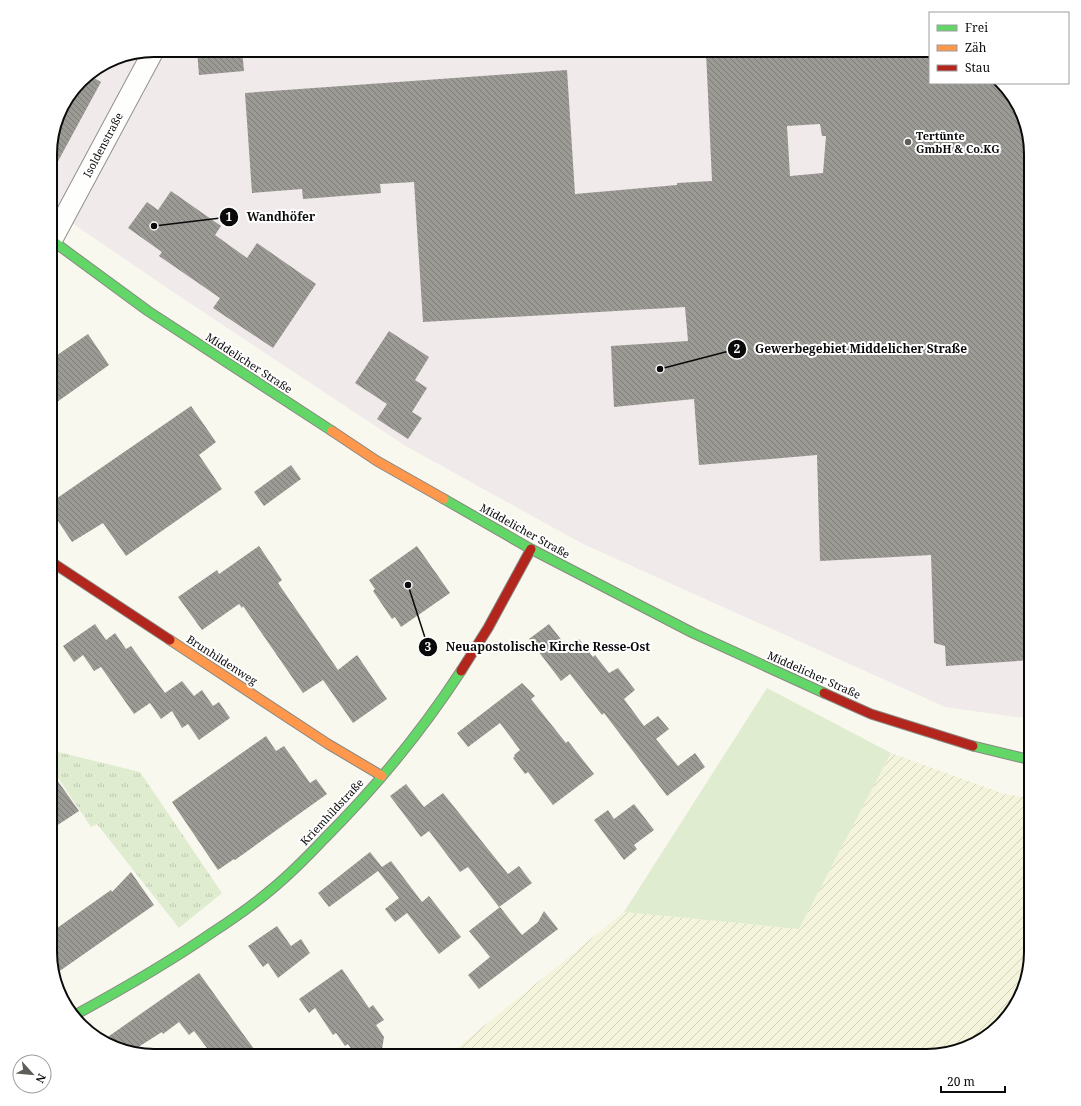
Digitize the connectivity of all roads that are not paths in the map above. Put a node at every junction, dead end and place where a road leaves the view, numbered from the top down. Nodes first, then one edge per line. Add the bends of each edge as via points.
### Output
1 (150, 57) edge
2 (57, 229) edge
3 (57, 244) edge
4 (531, 548) junction
5 (57, 566) edge
6 (1024, 758) edge
7 (382, 776) junction
8 (79, 1013) edge

1 - 2 street, Isoldenstraße
3 - 4 street, Middelicher Straße via 148,311 377,461
4 - 6 street, Middelicher Straße via 693,633 871,714 966,744
4 - 7 street, Kriemhildstraße via 481,639 438,704
5 - 7 street, Brunhildenweg via 328,744
7 - 8 street, Kriemhildstraße via 320,844 242,912 185,951

